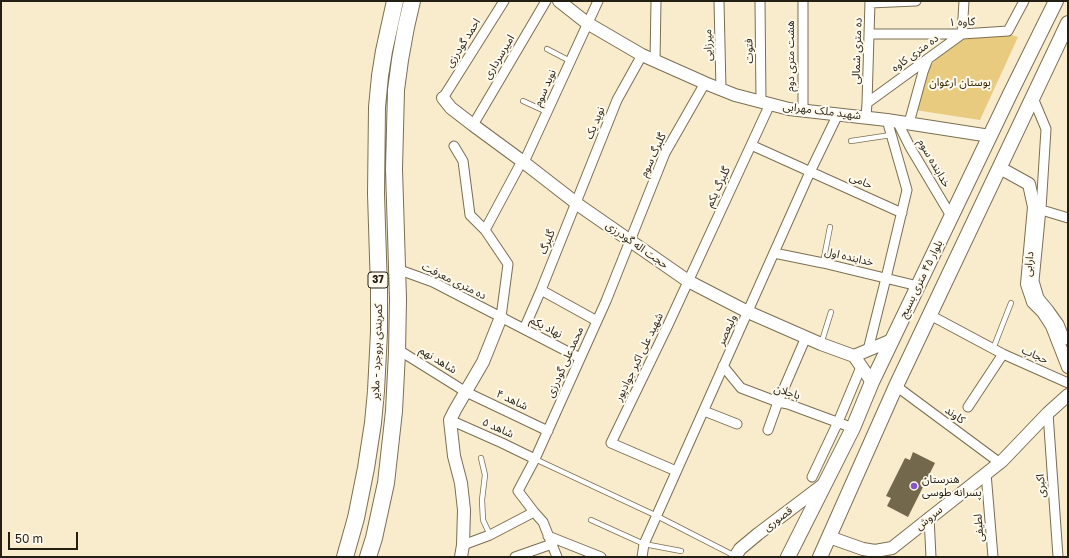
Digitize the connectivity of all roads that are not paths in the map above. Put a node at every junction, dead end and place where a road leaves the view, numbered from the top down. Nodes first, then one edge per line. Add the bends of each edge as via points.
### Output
1 (395, 1) edge
2 (412, 1) edge
3 (504, 1) edge
4 (546, 1) edge
5 (558, 1) edge
6 (598, 1) edge
7 (656, 1) edge
8 (719, 1) edge
9 (760, 1) edge
10 (803, 1) edge
11 (916, 1) edge
12 (964, 1) edge
13 (1024, 1) edge
14 (1056, 1) edge
15 (870, 2) edge
16 (587, 23) junction
17 (1066, 31) edge
18 (870, 34) junction
19 (962, 34) junction
20 (547, 49) dead end
21 (642, 55) junction
22 (928, 59) junction
23 (570, 61) junction
24 (655, 61) junction
25 (705, 83) junction
26 (721, 89) junction
27 (443, 98) joint
28 (1032, 98) junction
29 (523, 101) dead end
30 (766, 103) junction
31 (867, 103) junction
32 (803, 110) junction
33 (547, 112) junction
34 (838, 114) junction
35 (866, 117) junction
36 (892, 120) junction
37 (909, 123) junction
38 (473, 125) junction
39 (891, 134) junction
40 (990, 136) junction
41 (851, 142) dead end
42 (751, 145) junction
43 (454, 146) dead end
44 (523, 162) junction
45 (1000, 168) junction
46 (810, 172) junction
47 (576, 202) junction
48 (1037, 208) junction
49 (902, 213) junction
50 (951, 216) junction
51 (1068, 218) edge
52 (830, 227) dead end
53 (485, 230) junction
54 (630, 241) junction
55 (774, 253) junction
56 (823, 264) junction
57 (397, 268) junction
58 (886, 278) junction
59 (688, 281) junction
60 (918, 286) junction
61 (541, 290) junction
62 (1011, 303) dead end
63 (748, 312) junction
64 (831, 312) dead end
65 (930, 315) junction
66 (501, 317) junction
67 (597, 321) junction
68 (524, 329) junction
69 (806, 338) junction
70 (892, 340) junction
71 (1068, 340) edge
72 (820, 344) junction
73 (397, 349) junction
74 (993, 349) junction
75 (868, 350) junction
76 (1003, 354) junction
77 (854, 356) junction
78 (580, 358) junction
79 (723, 366) junction
80 (861, 366) junction
81 (1068, 367) edge
82 (872, 382) junction
83 (1068, 383) edge
84 (896, 386) junction
85 (466, 392) junction
86 (1068, 395) edge
87 (778, 402) junction
88 (968, 407) dead end
89 (704, 411) junction
90 (1048, 413) junction
91 (450, 420) junction
92 (838, 422) junction
93 (737, 424) dead end
94 (853, 428) junction
95 (768, 430) dead end
96 (548, 431) junction
97 (481, 458) dead end
98 (535, 459) junction
99 (1000, 463) junction
100 (676, 471) junction
101 (986, 473) junction
102 (818, 481) junction
103 (534, 512) junction
104 (657, 516) junction
105 (929, 518) junction
106 (591, 520) dead end
107 (490, 534) junction
108 (828, 537) junction
109 (550, 540) junction
110 (644, 544) junction
111 (462, 551) edge
112 (681, 551) dead end
113 (790, 556) edge
114 (345, 557) edge
115 (368, 557) edge
116 (515, 557) edge
117 (557, 557) edge
118 (601, 557) edge
119 (642, 557) edge
120 (735, 557) edge
121 (820, 557) edge
122 (931, 557) edge
123 (993, 557) edge
124 (1058, 557) edge

1 - 114 highway, کمربندی بروجرد - ملایر / 37 via 383,58 377,107 379,332 373,423 362,493
2 - 57 highway, کمربندی بروجرد - ملایر / 37 via 396,90 394,169
3 - 27 street, احمد گودرزی
4 - 38 street, امیرسرداری
5 - 16 street, شهید ملک مهرابی
6 - 16 street, نوید سوم
7 - 24 street
8 - 26 street, میرزایی
9 - 30 street, فتوت
10 - 32 street, هشت متری دوم
11 - 15 street
12 - 19 street
13 - 19 street, کاوه ۱ via 1008,31
14 - 40 main road, بلوار ۴۵ متری بسیج
15 - 18 street, ده متری شمالی
16 - 21 street, شهید ملک مهرابی
16 - 23 street, نوید سوم
17 - 28 main road, بلوار ۴۵ متری بسیج
18 - 19 street, کاوه ۱
18 - 31 street, ده متری شمالی
19 - 22 street, ده متری کاوه
20 - 23 lane
21 - 24 street, شهید ملک مهرابی
21 - 47 street, نوید یک via 617,100
22 - 31 street, ده متری کاوه
22 - 37 street
23 - 33 street, نوید سوم
24 - 25 street, شهید ملک مهرابی
25 - 26 street, شهید ملک مهرابی
25 - 54 street, گلبرگ سوم via 665,152
26 - 30 street, شهید ملک مهرابی
27 - 38 street, حجت اله گودرزی
28 - 45 main road, بلوار ۴۵ متری بسیج
28 - 48 street via 1046,129
29 - 33 lane
30 - 32 street, شهید ملک مهرابی
30 - 42 street, گلبرگ یکم
31 - 35 street
32 - 34 street, شهید ملک مهرابی
33 - 44 street, نوید سوم
34 - 35 street, شهید ملک مهرابی
34 - 46 street, ولیعصر
35 - 36 street, شهید ملک مهرابی
36 - 37 street, شهید ملک مهرابی
36 - 39 street
36 - 50 street, خدابنده سوم
37 - 40 street, شهید ملک مهرابی
38 - 44 street, حجت اله گودرزی
39 - 41 lane
39 - 49 street via 907,190
40 - 50 main road, بلوار ۴۵ متری بسیج
42 - 46 street, حامی
42 - 59 street, گلبرگ یکم
43 - 53 street via 463,161 470,215
44 - 47 street, حجت اله گودرزی
44 - 53 street, نوید سوم
45 - 48 street, دارابی via 1029,184
45 - 65 main road, بلوار ۴۵ متری بسیج
46 - 49 street, حامی
46 - 55 street, ولیعصر
47 - 54 street, حجت اله گودرزی
47 - 61 street, گلبرگ
48 - 51 street
48 - 71 street via 1034,281 1039,298 1060,324 1065,339
48 - 81 street, دارابی via 1027,284 1033,302 1052,326
49 - 58 street
50 - 60 main road, بلوار ۴۵ متری بسیج
52 - 56 lane
53 - 66 street via 508,264
54 - 59 street, حجت اله گودرزی
54 - 67 street, محمدعلی گودرزی
55 - 56 street, خدابنده اول
55 - 63 street, ولیعصر
56 - 58 street, خدابنده اول
57 - 66 street, ده متری معرفت via 433,282
57 - 73 highway, کمربندی بروجرد - ملایر / 37
58 - 60 street, خدابنده اول
58 - 75 street
59 - 63 street, حجت اله گودرزی
59 - 100 street, شهید علی اکبر جوادپور via 611,443
60 - 70 main road, بلوار ۴۵ متری بسیج
61 - 67 street
61 - 68 street, گلبرگ
62 - 74 lane
63 - 69 street, حجت اله گودرزی
63 - 79 street, ولیعصر
64 - 72 lane
65 - 74 street, حجاب
65 - 84 main road, بلوار ۴۵ متری بسیج
66 - 68 street, نهاد یکم
66 - 85 street via 483,362
67 - 78 street, محمدعلی گودرزی
68 - 78 street, نهاد یکم
69 - 72 street, حجت اله گودرزی
69 - 87 street
70 - 75 street
70 - 82 main road, بلوار ۴۵ متری بسیج
72 - 77 street, حجت اله گودرزی
73 - 85 street, شاهد نهم
73 - 115 highway, کمربندی بروجرد - ملایر / 37 via 394,411 386,483
74 - 76 street, حجاب
75 - 77 street
76 - 83 street, حجاب
76 - 88 street
77 - 80 street
78 - 96 street, محمدعلی گودرزی
79 - 87 street, باجلان via 741,388
79 - 89 street, ولیعصر
80 - 82 street
80 - 92 street
82 - 94 main road, بلوار ۴۵ متری بسیج
84 - 99 street, کاوند
84 - 108 main road, بلوار ۴۵ متری بسیج
85 - 91 street
85 - 96 street, شاهد ۴
86 - 90 street, سروش
87 - 92 street, باجلان
87 - 95 street
89 - 93 street
89 - 100 street, ولیعصر
90 - 99 street, سروش
90 - 124 street, اکبری
91 - 98 street, شاهد ۵
91 - 111 street via 464,510
92 - 94 street, باجلان
92 - 102 street
94 - 102 main road, بلوار ۴۵ متری بسیج
96 - 98 street, محمدعلی گودرزی
97 - 107 lane via 485,475 483,520
98 - 103 street, محمدعلی گودرزی via 518,491
98 - 104 lane
99 - 101 street, سروش
100 - 104 street, ولیعصر
101 - 105 street, سروش
101 - 123 street, لطیفی
102 - 113 main road, بلوار ۴۵ متری بسیج
102 - 120 street, قصوری via 740,549
103 - 107 street
103 - 109 street via 543,522
104 - 110 street, ولیعصر
104 - 120 lane
105 - 108 street, سروش via 892,548 884,550 863,549
105 - 122 street
106 - 110 lane
107 - 111 street
108 - 121 main road, بلوار ۴۵ متری بسیج
109 - 116 street
109 - 117 street
109 - 118 street
110 - 112 lane
110 - 119 street, ولیعصر

